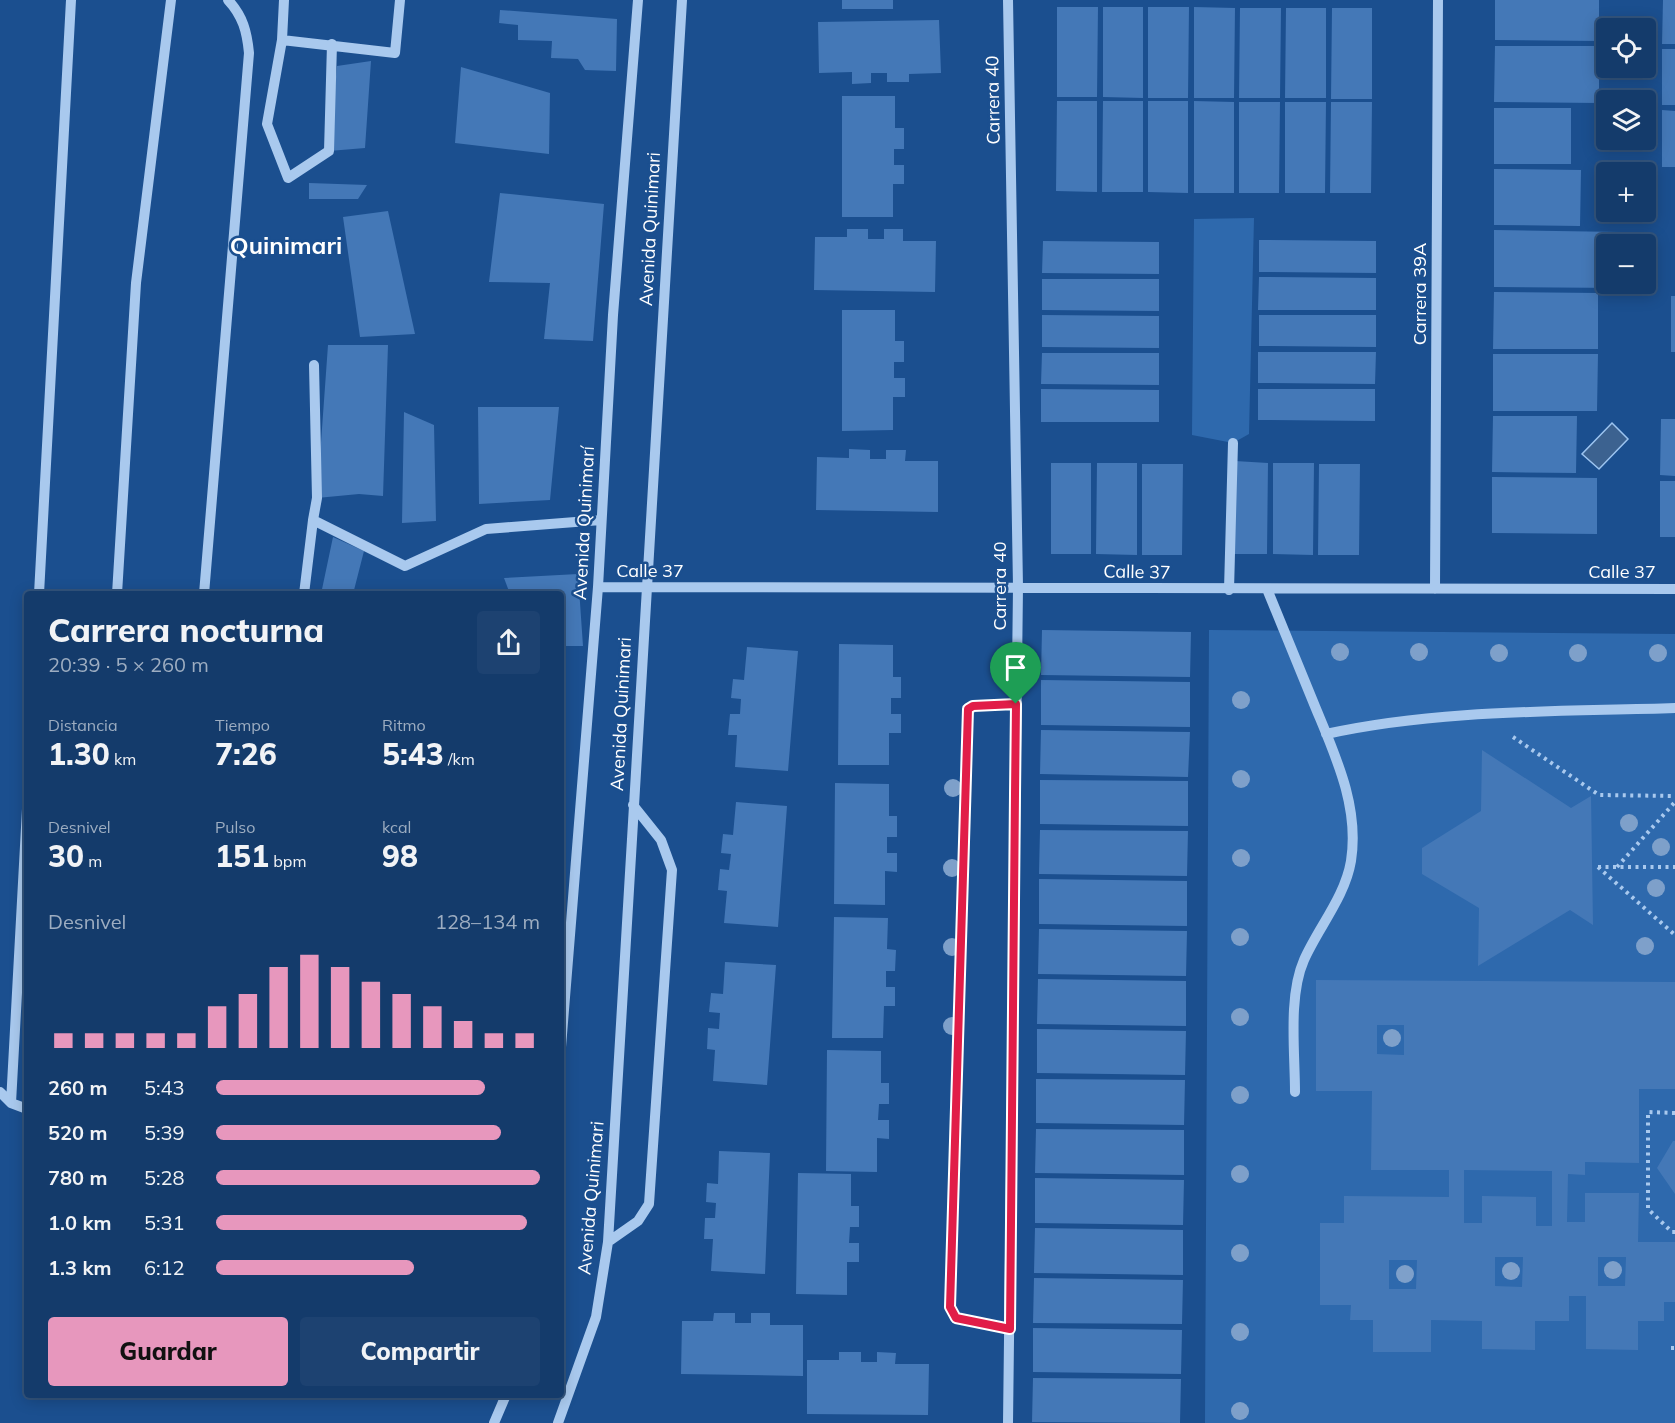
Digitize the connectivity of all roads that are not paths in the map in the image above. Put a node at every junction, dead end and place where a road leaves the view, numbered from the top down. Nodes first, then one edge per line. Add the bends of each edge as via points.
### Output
1 (71, 0) edge
2 (171, 0) edge
3 (228, 0) edge
4 (284, 0) edge
5 (400, 0) edge
6 (638, 0) edge
7 (682, 0) edge
8 (1008, 0) edge
9 (1438, 0) edge
10 (282, 40) junction
11 (332, 44) junction
12 (315, 365) dead end
13 (1233, 443) dead end
14 (313, 520) junction
15 (601, 520) junction
16 (598, 587) junction
17 (645, 587) junction
18 (1018, 587) junction
19 (1268, 589) junction
20 (1435, 589) junction
21 (1675, 589) edge
22 (1228, 590) junction
23 (39, 591) edge
24 (117, 591) edge
25 (204, 591) edge
26 (304, 591) edge
27 (1016, 704) junction
28 (1675, 708) edge
29 (1326, 734) junction
30 (633, 805) junction
31 (24, 864) edge
32 (564, 968) edge
33 (0, 1092) edge
34 (1296, 1092) dead end
35 (11, 1103) junction
36 (24, 1108) edge
37 (608, 1242) junction
38 (1010, 1329) junction
39 (505, 1398) edge
40 (494, 1423) edge
41 (558, 1423) edge
42 (1008, 1423) edge

1 - 23 street
2 - 24 street via 136,283
3 - 25 street via 247,30 249,53
4 - 10 street
5 - 11 street via 395,53
6 - 15 street, Avenida Quinimarí
7 - 17 street, Avenida Quinimari
8 - 18 street, Carrera 40
9 - 20 street, Carrera 39A
10 - 11 street
10 - 11 street via 267,124 288,178 329,151
12 - 14 street via 317,498
13 - 22 street
14 - 15 street via 405,566 486,529
14 - 26 street
15 - 16 street, Avenida Quinimarí
16 - 17 street, Calle 37
16 - 32 street, Avenida Quinimarí
17 - 18 street, Calle 37
17 - 30 street, Avenida Quinimari
18 - 22 street, Calle 37
18 - 27 street, Carrera 40
19 - 20 street, Calle 37
19 - 22 street, Calle 37
19 - 29 street
20 - 21 street, Calle 37
27 - 38 street, Carrera 40
27 - 38 street via 968,709 950,1307 956,1318
28 - 29 street via 1431,718 1374,723
29 - 34 street via 1351,809 1350,863 1298,976
30 - 37 street, Avenida Quinimari
30 - 37 street via 661,840 672,870 649,1204 638,1221
31 - 35 street
33 - 35 street
35 - 36 street
37 - 41 street, Avenida Quinimari via 596,1317
38 - 42 street, Carrera 40
39 - 40 street

